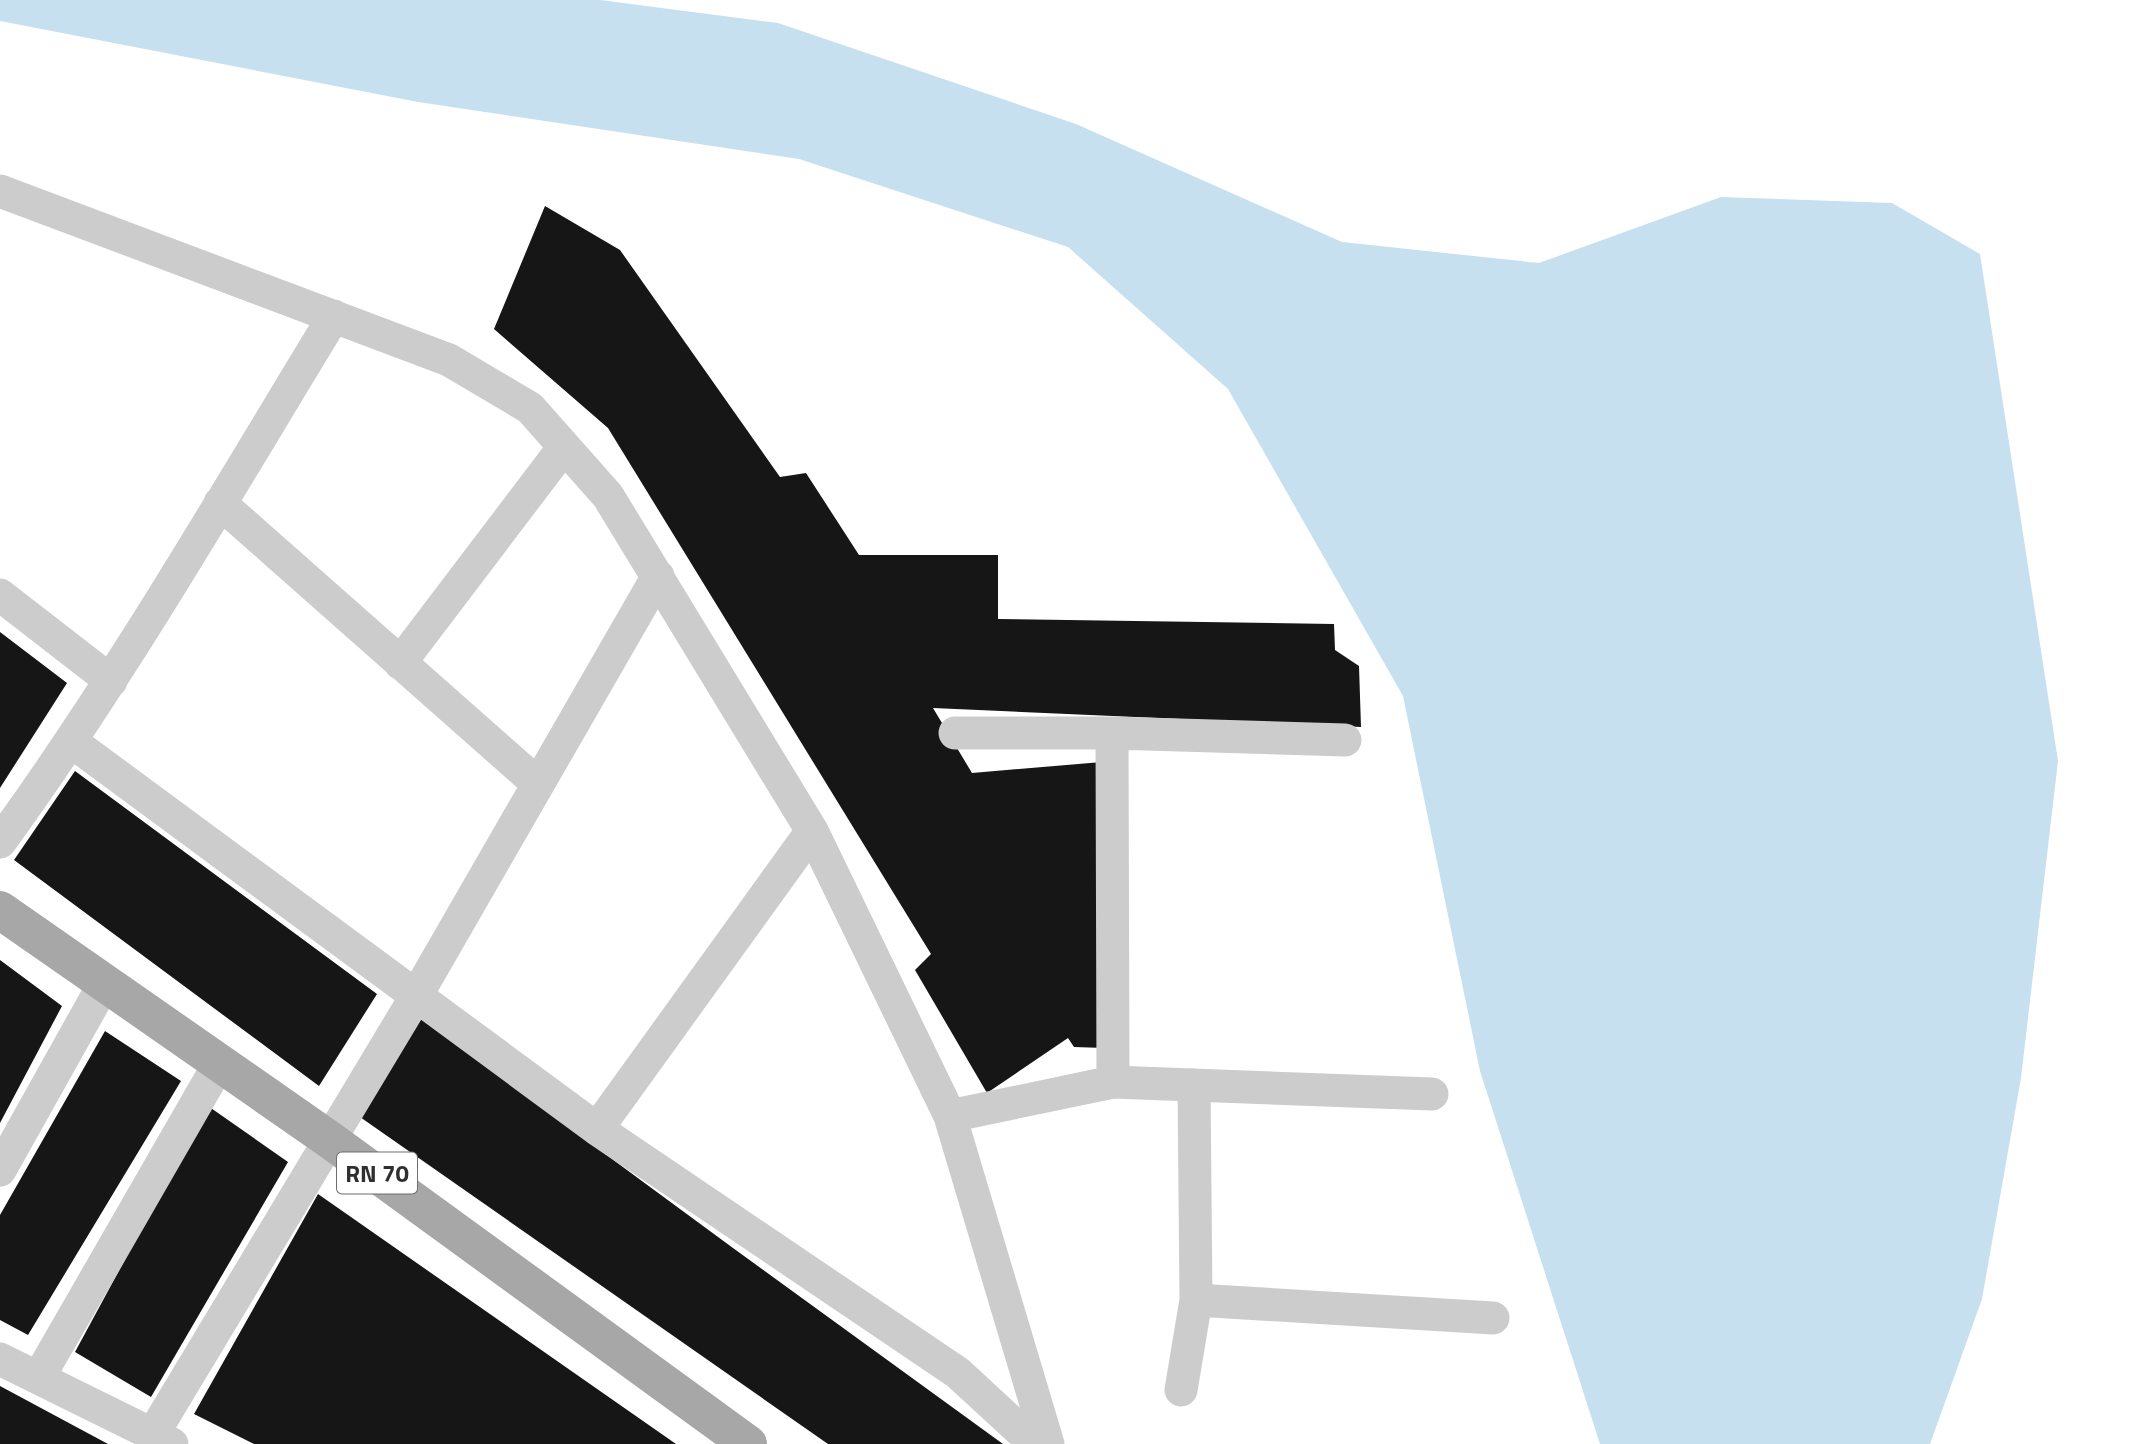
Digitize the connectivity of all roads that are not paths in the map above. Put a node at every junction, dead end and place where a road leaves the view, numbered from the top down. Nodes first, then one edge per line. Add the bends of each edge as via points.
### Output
1 (0, 191) edge
2 (334, 316) junction
3 (564, 447) junction
4 (220, 503) junction
5 (658, 576) junction
6 (0, 595) edge
7 (400, 663) junction
8 (111, 681) junction
9 (955, 733) dead end
10 (1112, 733) junction
11 (1345, 740) dead end
12 (72, 742) junction
13 (538, 784) junction
14 (812, 831) junction
15 (0, 842) edge
16 (0, 910) edge
17 (104, 984) junction
18 (415, 998) junction
19 (219, 1065) junction
20 (1113, 1082) junction
21 (1194, 1085) junction
22 (1432, 1094) dead end
23 (950, 1115) junction
24 (597, 1129) junction
25 (330, 1140) junction
26 (0, 1170) edge
27 (1196, 1300) junction
28 (1493, 1318) dead end
29 (0, 1359) edge
30 (39, 1377) junction
31 (1181, 1390) dead end
32 (163, 1439) edge
33 (748, 1444) edge
34 (1035, 1444) edge
35 (1048, 1444) edge

1 - 2 street
2 - 3 street via 449,360 530,408
2 - 4 street
3 - 5 street via 608,496
3 - 7 street
4 - 7 street
4 - 8 street
5 - 13 street
5 - 14 street
6 - 8 street
7 - 13 street
8 - 12 street
9 - 10 street
10 - 11 street
10 - 20 street
12 - 15 street
12 - 18 street
13 - 18 street
14 - 23 street
14 - 24 street
16 - 17 main road, RN 70
17 - 19 main road, RN 70
17 - 26 street
18 - 24 street
18 - 25 street
19 - 25 main road, RN 70
19 - 30 street
20 - 21 street
20 - 23 street
21 - 22 street
21 - 27 street
23 - 35 street
24 - 34 street via 958,1373
25 - 32 street
25 - 33 main road, RN 70
27 - 28 street
27 - 31 street
29 - 30 street
30 - 32 street

